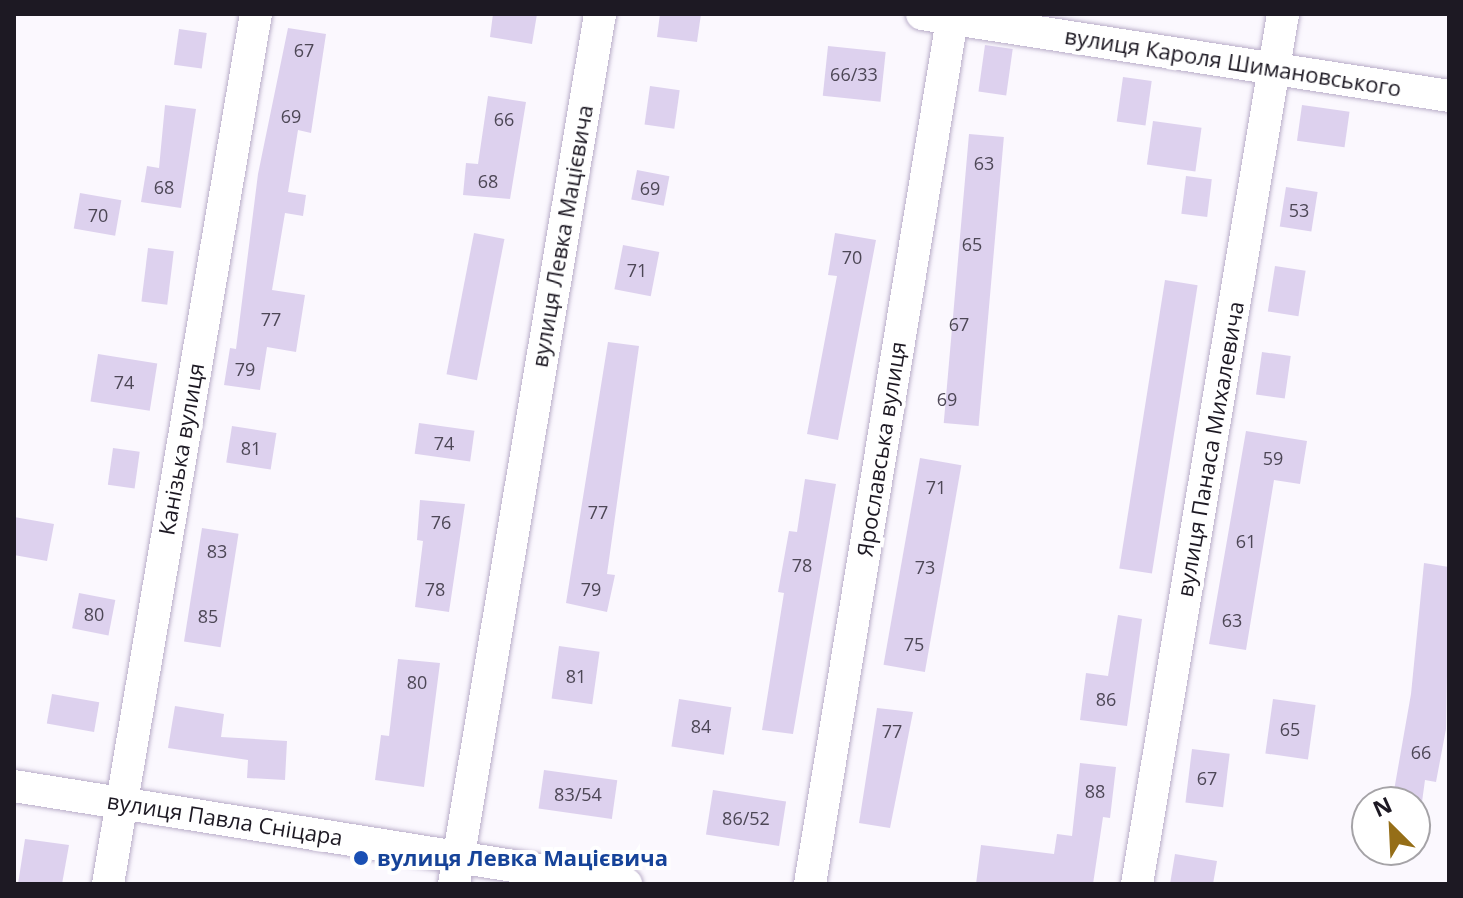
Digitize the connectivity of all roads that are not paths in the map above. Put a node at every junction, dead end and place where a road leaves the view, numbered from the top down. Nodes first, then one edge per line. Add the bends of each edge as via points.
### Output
1 (256, 14) edge
2 (600, 14) edge
3 (1283, 14) edge
4 (942, 16) edge
5 (1274, 67) junction
6 (1449, 96) edge
7 (14, 786) edge
8 (120, 803) junction
9 (456, 870) edge
10 (108, 884) edge
11 (626, 884) edge
12 (810, 884) edge
13 (1137, 884) edge

1 - 8 street, Канізька вулиця
2 - 9 street, вулиця Левка Мацієвича
3 - 5 street, вулиця Панаса Михалевича
4 - 5 street, вулиця Кароля Шимановського
4 - 12 street, Ярославська вулиця
5 - 6 street, вулиця Кароля Шимановського
5 - 13 street, вулиця Панаса Михалевича
7 - 8 street, вулиця Павла Сніцара
8 - 9 street, вулиця Павла Сніцара
8 - 10 street, Канізька вулиця
9 - 11 street, вулиця Павла Сніцара

